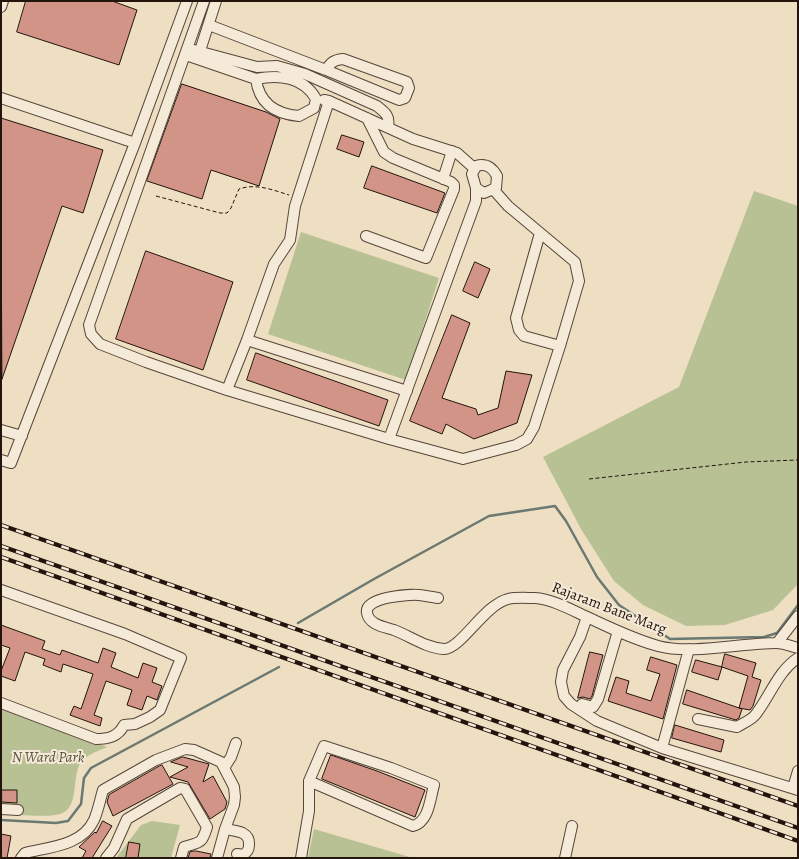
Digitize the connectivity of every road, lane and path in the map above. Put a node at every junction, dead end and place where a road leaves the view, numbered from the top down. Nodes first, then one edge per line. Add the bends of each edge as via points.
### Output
1 (3, 1) edge
2 (187, 1) edge
3 (204, 1) edge
4 (216, 1) edge
5 (1, 7) edge
6 (209, 24) junction
7 (187, 52) junction
8 (198, 55) junction
9 (326, 70) junction
10 (256, 79) junction
11 (304, 79) junction
12 (1, 98) edge
13 (316, 99) junction
14 (360, 99) junction
15 (329, 101) junction
16 (353, 112) junction
17 (368, 118) junction
18 (388, 127) junction
19 (134, 143) junction
20 (452, 151) junction
21 (475, 169) junction
22 (443, 179) junction
23 (476, 188) junction
24 (493, 189) junction
25 (156, 196) dead end
26 (297, 198) junction
27 (540, 233) junction
28 (366, 236) dead end
29 (247, 340) junction
30 (560, 346) junction
31 (227, 390) junction
32 (407, 391) junction
33 (1, 430) edge
34 (22, 436) junction
35 (389, 439) junction
36 (798, 460) edge
37 (6, 461) edge
38 (589, 478) dead end
39 (1, 590) edge
40 (438, 598) dead end
41 (798, 616) edge
42 (587, 617) junction
43 (618, 631) junction
44 (777, 643) junction
45 (798, 648) edge
46 (689, 649) junction
47 (798, 658) edge
48 (1, 703) edge
49 (582, 704) dead end
50 (698, 719) dead end
51 (236, 743) dead end
52 (662, 748) junction
53 (224, 768) junction
54 (798, 772) edge
55 (309, 781) junction
56 (795, 789) edge
57 (1, 809) edge
58 (18, 810) dead end
59 (572, 826) dead end
60 (225, 829) junction
61 (204, 835) junction
62 (222, 840) junction
63 (237, 854) dead end
64 (21, 858) edge
65 (106, 858) edge
66 (181, 858) edge
67 (217, 858) edge
68 (301, 858) edge
69 (565, 858) edge

1 - 5 street
2 - 19 street
3 - 7 street
4 - 6 street
6 - 8 street
6 - 9 street
7 - 8 street
7 - 31 street via 89,325 91,334 100,344
8 - 10 street
8 - 11 street via 257,67 276,66
9 - 9 street via 399,100 405,98 409,88 406,82 343,59 331,62
10 - 11 street via 267,76
10 - 13 street via 263,99 278,112 298,116 314,108
11 - 13 street
11 - 14 street
12 - 19 street
13 - 15 street
14 - 16 street
14 - 18 street via 387,113
15 - 16 street
15 - 26 street
16 - 17 street
17 - 18 street
17 - 22 street via 384,152
18 - 20 street
19 - 34 street
20 - 21 street
20 - 22 street
21 - 23 street via 472,174
21 - 24 street via 482,164 494,170 497,183
22 - 28 street via 451,182 454,189 426,258
23 - 24 street via 484,193
23 - 32 street via 476,201
24 - 27 street
25 - 26 path via 220,213 227,213 239,189 246,186 262,187
26 - 29 street via 290,240 274,264
27 - 30 street via 575,262 578,280
27 - 30 street via 516,318 524,336
29 - 31 street
29 - 32 street
30 - 35 street via 534,427 527,439 516,445 463,459
31 - 35 street
32 - 35 street
33 - 34 street
34 - 37 street
36 - 38 path
39 - 48 street via 125,634 181,658 160,710 135,724 124,725 121,731 108,739 96,739
40 - 42 street, Rajaram Bane Marg via 402,595 373,602 366,610 370,619 382,627 446,649 456,644 490,609 508,599 538,598
41 - 44 street
42 - 43 street, Rajaram Bane Marg
42 - 52 street via 562,670 564,696 597,721
43 - 46 street, Rajaram Bane Marg via 660,647
43 - 49 street via 598,699 593,707
44 - 45 street, Rajaram Bane Marg
44 - 46 street, Rajaram Bane Marg
46 - 52 street
47 - 50 street via 765,698 755,716 737,727
51 - 53 street
52 - 56 street
53 - 60 street via 234,787 235,797
53 - 64 street via 221,762 194,750 185,749 156,760 102,790 94,821 82,835 68,843 25,853
54 - 56 street
55 - 55 street via 324,746 434,785 424,818 413,826
55 - 68 street via 309,811
57 - 58 street
59 - 69 street
60 - 62 street
60 - 63 street via 248,837 250,843 246,854
61 - 62 street
61 - 65 street via 206,827 185,789 180,788 127,819
61 - 66 street via 199,843 184,847
62 - 67 street

